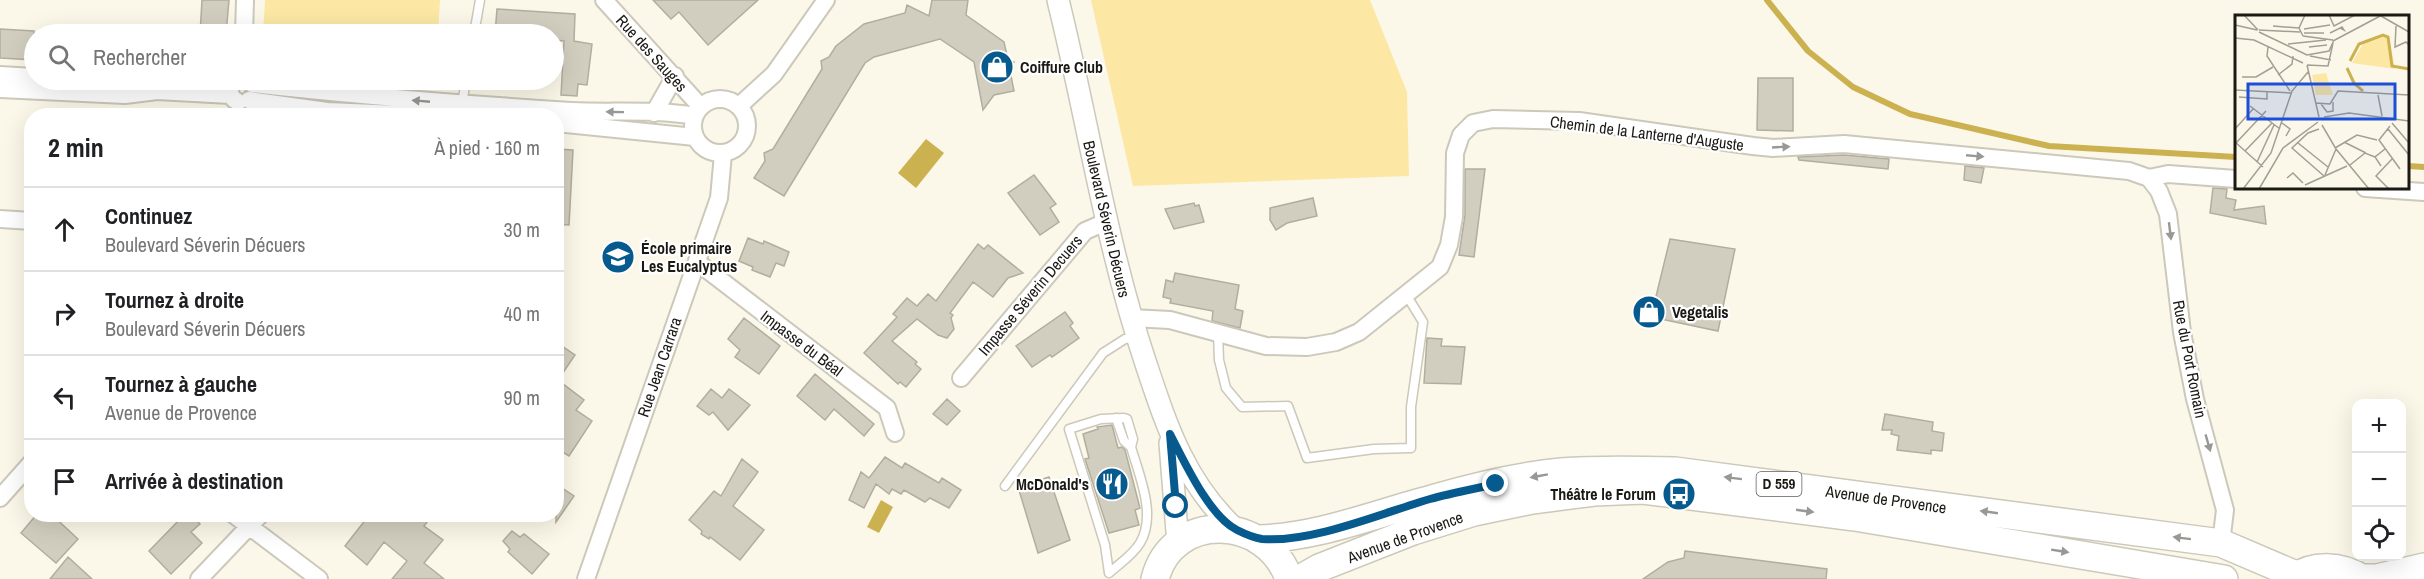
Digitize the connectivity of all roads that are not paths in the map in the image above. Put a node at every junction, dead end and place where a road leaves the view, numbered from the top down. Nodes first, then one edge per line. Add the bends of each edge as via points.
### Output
1 (245, 0) edge
2 (480, 0) edge
3 (604, 0) edge
4 (826, 0) edge
5 (1058, 0) edge
6 (244, 24) edge
7 (476, 24) edge
8 (0, 75) edge
9 (24, 76) edge
10 (675, 76) junction
11 (0, 88) edge
12 (24, 89) edge
13 (36, 90) edge
14 (174, 90) edge
15 (251, 90) edge
16 (288, 90) edge
17 (464, 90) edge
18 (462, 104) junction
19 (739, 106) junction
20 (311, 108) edge
21 (528, 108) edge
22 (564, 110) edge
23 (698, 111) junction
24 (654, 113) junction
25 (564, 124) edge
26 (694, 137) junction
27 (723, 154) junction
28 (2149, 178) junction
29 (2235, 179) edge
30 (2380, 189) edge
31 (2424, 192) edge
32 (0, 219) edge
33 (24, 220) edge
34 (1106, 222) junction
35 (697, 262) junction
36 (1407, 296) junction
37 (1134, 328) junction
38 (1218, 333) junction
39 (961, 378) dead end
40 (895, 434) dead end
41 (1170, 434) junction
42 (1131, 447) joint
43 (24, 471) edge
44 (1005, 486) dead end
45 (0, 498) edge
46 (243, 522) edge
47 (255, 522) edge
48 (250, 528) junction
49 (1248, 534) junction
50 (2221, 543) junction
51 (1178, 544) junction
52 (2424, 567) edge
53 (2294, 577) edge
54 (2362, 578) edge
55 (199, 579) edge
56 (319, 579) edge
57 (585, 579) edge
58 (1155, 579) edge
59 (1289, 579) edge
60 (1300, 579) edge
61 (2224, 579) edge

1 - 6 street
2 - 7 lane
3 - 10 street, Rue des Sauges
4 - 19 street via 774,74
5 - 34 street, Boulevard Séverin Décuers
8 - 9 street
10 - 23 street, Rue des Sauges
10 - 24 street
11 - 12 street
13 - 14 street via 125,95
15 - 20 street
18 -> 16 street
17 - 18 lane
21 -> 18 street
19 - 23 street via 720,99 710,101
19 - 27 street via 745,114 747,133 734,150
24 -> 22 street
23 - 24 street
23 - 26 street via 692,126
25 - 26 street
26 - 27 street via 711,152
27 - 35 street, Rue Jean Carrara via 719,198
28 - 29 street, Chemin de la Lanterne d'Auguste via 2168,174
36 -> 28 street, Chemin de la Lanterne d'Auguste via 1440,267 1449,245 1454,217 1455,153 1461,135 1473,123 1493,119 1579,122 1753,146 1844,144 1889,148 2129,171
28 -> 50 street, Rue du Port Romain via 2168,214 2182,332 2195,399 2225,510
30 - 31 street
32 - 33 street
34 - 37 street, Boulevard Séverin Décuers
34 - 39 street, Impasse Séverin Decuers via 1085,231
35 - 40 street, Impasse du Béal via 887,408
35 - 57 street, Rue Jean Carrara
36 - 38 street, Chemin de la Lanterne d'Auguste via 1359,332 1336,342 1307,347 1266,346
36 - 38 lane via 1423,322 1411,407 1411,448 1307,458 1288,406 1242,407 1226,388
37 - 38 street, Chemin de la Lanterne d'Auguste via 1170,320
37 - 41 street, Boulevard Séverin Décuers
37 - 44 lane via 1103,353
41 - 49 street, Boulevard Séverin Décuers via 1203,494
41 - 51 street, Boulevard Séverin Décuers
42 - 42 lane via 1147,511 1146,525 1139,545 1109,573 1105,545 1069,429 1101,419 1127,419 1133,439
43 - 45 street
46 - 48 street
47 - 48 street
48 - 55 street
48 - 56 street
50 -> 49 main road, Avenue de Provence / D 559 via 1675,471 1627,469 1560,472 1496,484 1326,530 1278,538
49 - 51 main road, Avenue de Provence via 1216,529
49 - 59 main road via 1274,552
50 - 53 main road, Avenue de Provence / D 559
51 - 58 main road
52 - 54 main road
53 - 54 main road via 2309,570 2336,568
60 -> 61 main road, Avenue de Provence / D 559 via 1318,568 1413,531 1474,512 1532,500 1643,490 1855,517

